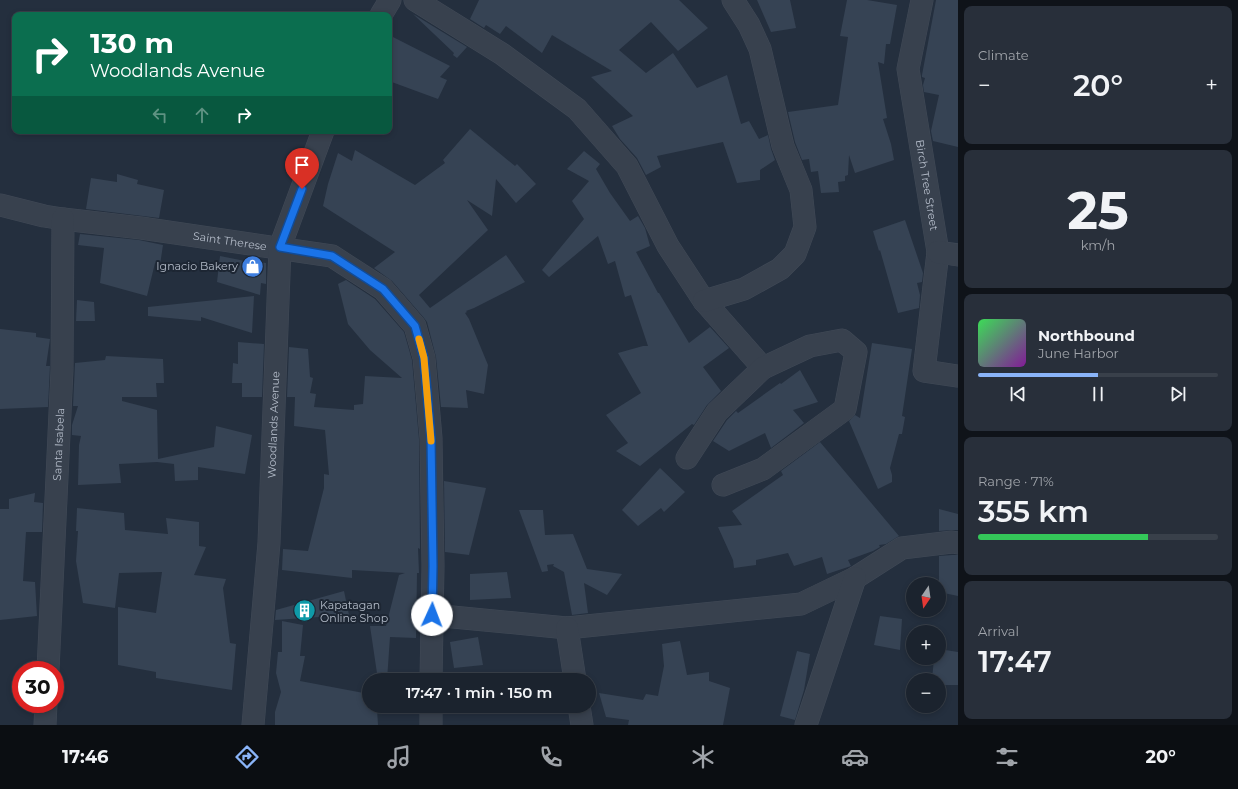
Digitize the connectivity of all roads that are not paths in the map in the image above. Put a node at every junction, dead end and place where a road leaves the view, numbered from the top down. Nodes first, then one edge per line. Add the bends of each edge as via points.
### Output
1 (390, 0) edge
2 (415, 0) edge
3 (733, 0) edge
4 (922, 0) edge
5 (383, 12) edge
6 (322, 134) edge
7 (0, 205) edge
8 (63, 219) junction
9 (280, 247) junction
10 (948, 253) edge
11 (704, 301) junction
12 (763, 368) junction
13 (958, 376) edge
14 (687, 458) dead end
15 (723, 485) dead end
16 (958, 543) edge
17 (855, 578) junction
18 (432, 615) junction
19 (567, 628) junction
20 (48, 661) edge
21 (431, 673) edge
22 (574, 673) edge
23 (46, 713) edge
24 (431, 713) edge
25 (580, 713) edge
26 (45, 725) edge
27 (253, 725) edge
28 (431, 725) edge
29 (582, 725) edge
30 (806, 725) edge

1 - 5 street
2 - 11 street via 502,54 577,109 627,166 668,246
3 - 11 street via 760,49 783,146 801,190 805,227 795,254 780,269 744,289
4 - 10 street, Birch Tree Street via 908,69
6 - 9 street, Woodlands Avenue
7 - 8 street, Saint Therese
8 - 9 street, Saint Therese
8 - 20 street, Santa Isabela via 62,370
9 - 18 street, Saint Therese via 332,256 383,289 415,326 424,358 431,438
9 - 27 street, Woodlands Avenue via 269,543
10 - 13 street, Birch Tree Street via 924,371
11 - 12 street
12 - 14 street via 717,412
12 - 15 street via 810,346 842,340 856,352 845,410 763,469
16 - 17 street via 902,548
17 - 19 street via 801,604
17 - 30 street
18 - 19 street
18 - 21 street, Saint Therese
19 - 22 street
23 - 26 street
24 - 28 street
25 - 29 street

